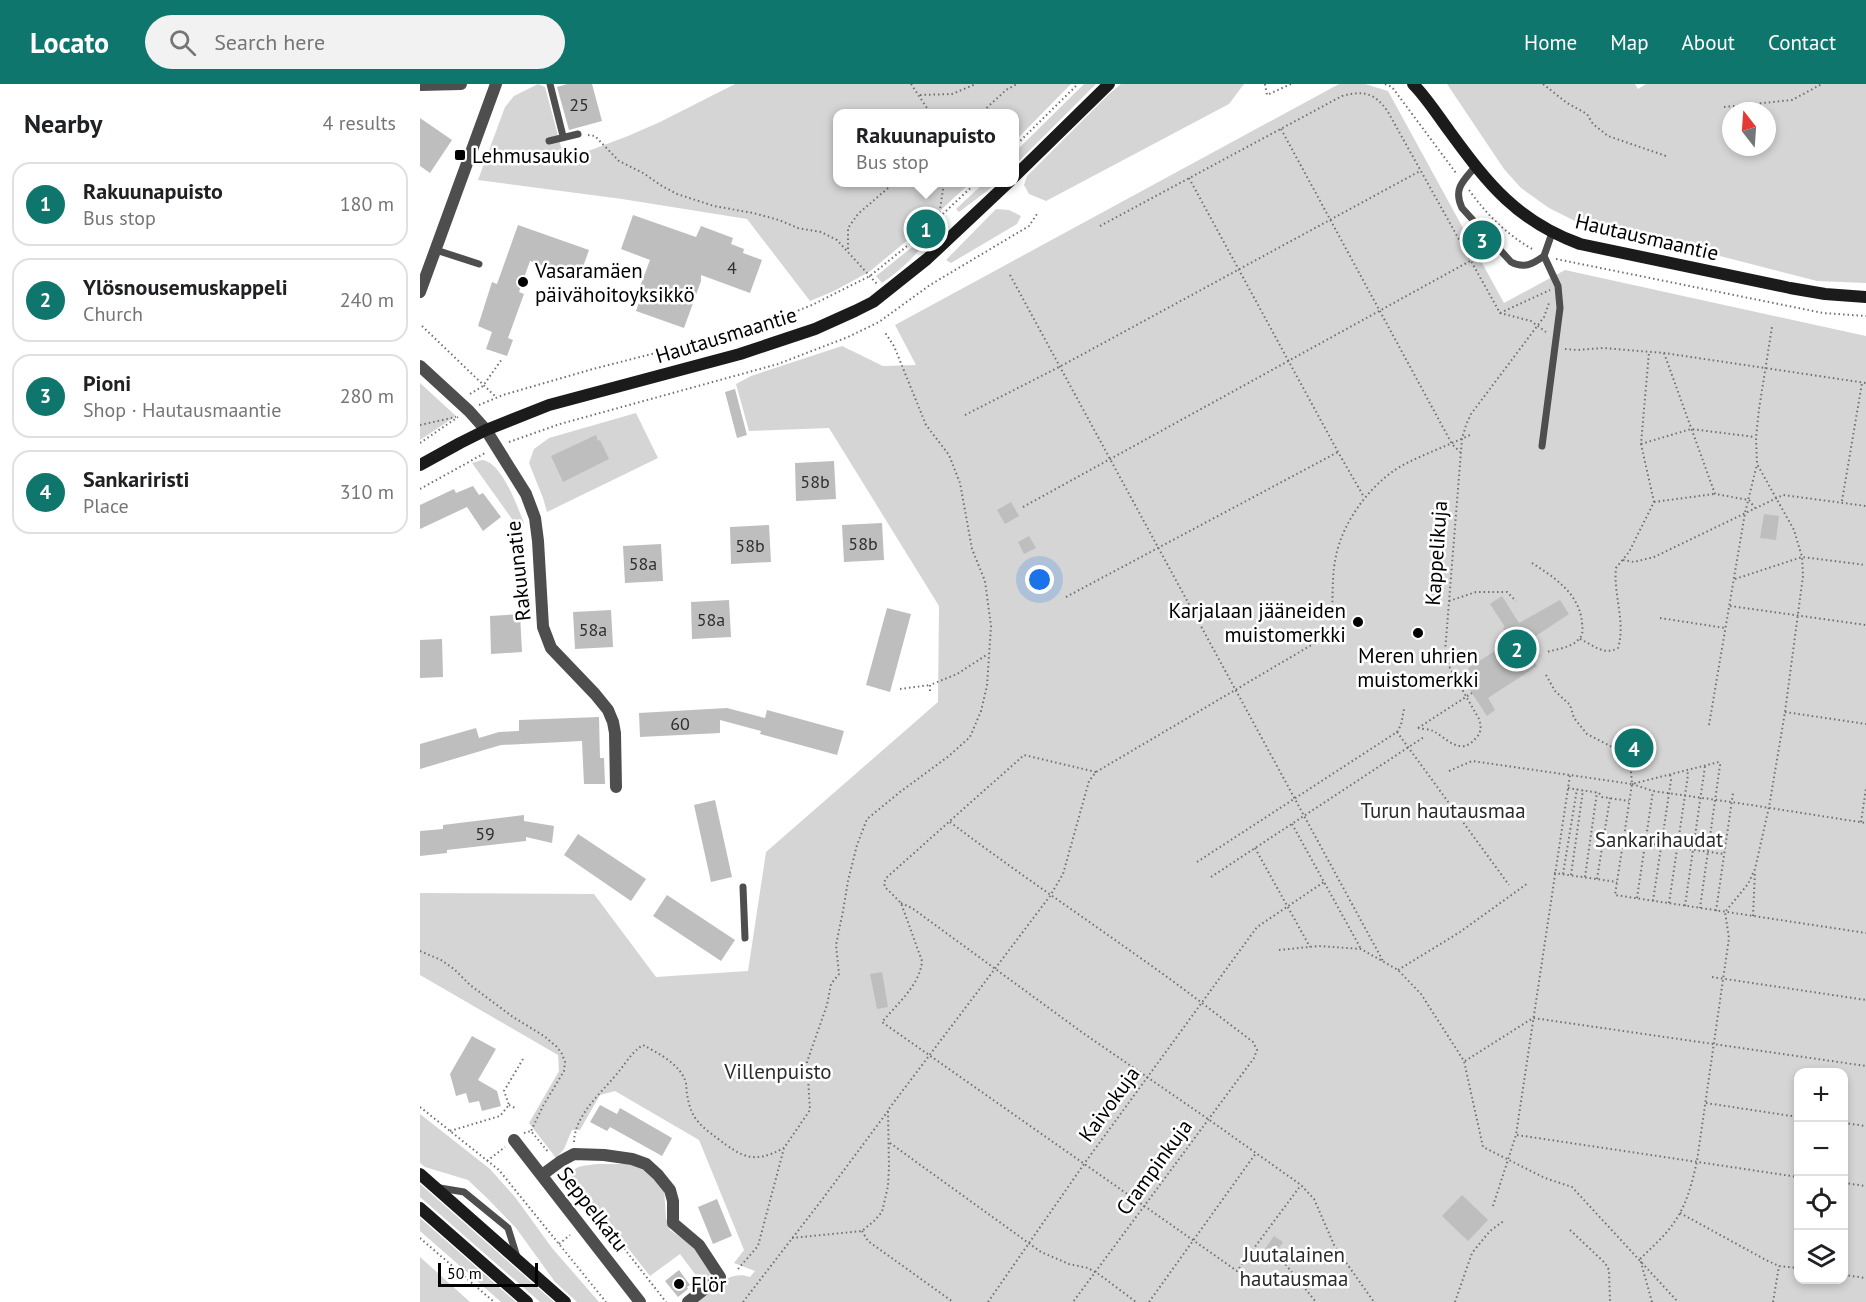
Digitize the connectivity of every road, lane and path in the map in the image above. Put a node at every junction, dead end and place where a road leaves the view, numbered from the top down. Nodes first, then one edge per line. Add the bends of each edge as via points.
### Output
1 (461, 84) edge
2 (496, 84) edge
3 (550, 84) edge
4 (911, 84) edge
5 (976, 84) edge
6 (1017, 84) edge
7 (1078, 84) edge
8 (1109, 84) edge
9 (1265, 84) edge
10 (1292, 84) edge
11 (1385, 84) edge
12 (1413, 84) edge
13 (1544, 84) edge
14 (1822, 84) edge
15 (420, 85) edge
16 (1392, 87) dead end
17 (920, 95) junction
18 (1773, 102) edge
19 (928, 109) edge
20 (985, 109) edge
21 (1281, 129) junction
22 (578, 134) dead end
23 (595, 135) dead end
24 (563, 136) junction
25 (549, 141) dead end
26 (1019, 142) edge
27 (1666, 156) dead end
28 (1476, 167) junction
29 (1420, 171) junction
30 (1019, 172) edge
31 (1189, 178) junction
32 (890, 187) edge
33 (943, 187) edge
34 (972, 187) edge
35 (1005, 187) edge
36 (939, 217) junction
37 (1330, 220) junction
38 (1100, 226) dead end
39 (1552, 233) junction
40 (436, 250) junction
41 (848, 252) junction
42 (1544, 256) junction
43 (1471, 261) junction
44 (479, 264) dead end
45 (1238, 270) junction
46 (1010, 275) dead end
47 (870, 276) junction
48 (420, 292) edge
49 (1866, 297) edge
50 (1380, 311) junction
51 (1500, 313) junction
52 (1538, 325) junction
53 (422, 326) dead end
54 (1772, 327) dead end
55 (884, 331) dead end
56 (1556, 344) junction
57 (1649, 352) junction
58 (1664, 353) junction
59 (502, 359) dead end
60 (1289, 361) junction
61 (420, 366) edge
62 (1061, 366) junction
63 (1765, 369) junction
64 (1864, 382) edge
65 (483, 386) junction
66 (470, 394) dead end
67 (496, 398) junction
68 (481, 404) dead end
69 (965, 415) dead end
70 (420, 425) edge
71 (1691, 429) junction
72 (486, 430) junction
73 (1470, 435) dead end
74 (1756, 438) junction
75 (1462, 439) junction
76 (420, 443) edge
77 (1452, 444) junction
78 (1641, 444) junction
79 (1542, 446) dead end
80 (1338, 452) junction
81 (1460, 452) junction
82 (483, 454) dead end
83 (1109, 459) junction
84 (1757, 464) junction
85 (420, 465) edge
86 (420, 489) edge
87 (1715, 494) junction
88 (1364, 497) junction
89 (1775, 498) junction
90 (1749, 501) junction
91 (1842, 501) junction
92 (1654, 502) junction
93 (1866, 506) edge
94 (1023, 507) dead end
95 (1755, 508) junction
96 (1745, 513) junction
97 (1158, 549) junction
98 (1802, 557) junction
99 (1623, 560) junction
100 (1532, 563) dead end
101 (1866, 565) edge
102 (1734, 579) junction
103 (1066, 597) dead end
104 (1448, 601) junction
105 (1516, 601) dead end
106 (1730, 606) junction
107 (1332, 611) dead end
108 (1797, 615) junction
109 (1660, 618) dead end
110 (1866, 625) edge
111 (1342, 627) dead end
112 (1725, 628) junction
113 (1580, 639) junction
114 (1547, 652) dead end
115 (988, 654) junction
116 (1546, 675) dead end
117 (930, 685) junction
118 (900, 689) dead end
119 (1235, 690) junction
120 (930, 691) dead end
121 (1472, 693) dead end
122 (1466, 697) junction
123 (1404, 709) dead end
124 (1785, 712) junction
125 (1866, 724) edge
126 (1709, 725) dead end
127 (1397, 732) junction
128 (1424, 737) dead end
129 (1408, 747) junction
130 (1705, 765) junction
131 (1687, 770) junction
132 (1449, 771) dead end
133 (1096, 772) junction
134 (1670, 774) junction
135 (1570, 775) junction
136 (1632, 784) junction
137 (616, 788) dead end
138 (1568, 788) junction
139 (1866, 788) edge
140 (1577, 789) junction
141 (1583, 790) junction
142 (1653, 791) junction
143 (1597, 792) junction
144 (1733, 793) dead end
145 (1668, 794) junction
146 (1685, 796) junction
147 (1294, 798) junction
148 (1610, 798) junction
149 (1701, 798) junction
150 (1715, 800) junction
151 (1629, 801) junction
152 (1732, 802) junction
153 (1769, 807) junction
154 (1864, 810) edge
155 (1304, 815) junction
156 (950, 821) junction
157 (1861, 822) junction
158 (1866, 823) edge
159 (1292, 824) junction
160 (1645, 843) junction
161 (1661, 846) junction
162 (1255, 848) junction
163 (1677, 848) junction
164 (1693, 850) junction
165 (1708, 852) junction
166 (1724, 854) junction
167 (1197, 862) dead end
168 (1755, 869) junction
169 (1554, 873) junction
170 (1563, 874) junction
171 (1571, 875) junction
172 (1211, 877) dead end
173 (1585, 877) junction
174 (1597, 879) junction
175 (1324, 882) junction
176 (1617, 882) junction
177 (1528, 883) dead end
178 (1509, 885) dead end
179 (743, 887) dead end
180 (1050, 896) junction
181 (1637, 898) junction
182 (1653, 901) junction
183 (901, 903) junction
184 (1669, 903) junction
185 (1287, 906) junction
186 (1686, 906) junction
187 (1700, 908) junction
188 (1716, 911) junction
189 (1725, 912) junction
190 (1752, 916) junction
191 (1866, 933) edge
192 (745, 938) dead end
193 (1310, 947) junction
194 (1361, 949) junction
195 (1280, 950) dead end
196 (420, 951) edge
197 (1383, 961) junction
198 (995, 968) junction
199 (1398, 970) junction
200 (1712, 977) dead end
201 (1723, 978) junction
202 (1866, 1000) edge
203 (1202, 1002) junction
204 (1533, 1018) junction
205 (1714, 1043) junction
206 (929, 1056) junction
207 (523, 1059) dead end
208 (1464, 1061) junction
209 (1866, 1066) edge
210 (1147, 1077) junction
211 (1706, 1103) junction
212 (509, 1105) junction
213 (420, 1107) edge
214 (516, 1108) dead end
215 (888, 1110) junction
216 (1794, 1116) edge
217 (1208, 1119) junction
218 (1848, 1124) edge
219 (1866, 1126) edge
220 (450, 1131) junction
221 (531, 1131) junction
222 (1516, 1135) junction
223 (514, 1140) junction
224 (890, 1143) junction
225 (784, 1148) junction
226 (1256, 1153) junction
227 (574, 1154) junction
228 (1509, 1160) junction
229 (488, 1161) junction
230 (1697, 1161) junction
231 (557, 1164) junction
232 (1084, 1164) junction
233 (420, 1174) edge
234 (542, 1175) junction
235 (1794, 1176) edge
236 (1848, 1184) edge
237 (1301, 1185) junction
238 (1866, 1186) edge
239 (1144, 1205) junction
240 (1493, 1206) dead end
241 (420, 1208) edge
242 (1680, 1213) junction
243 (1505, 1220) dead end
244 (1570, 1230) dead end
245 (862, 1231) junction
246 (420, 1238) edge
247 (792, 1238) junction
248 (1193, 1239) junction
249 (1029, 1243) junction
250 (1278, 1254) dead end
251 (1640, 1259) junction
252 (1779, 1266) junction
253 (1794, 1268) edge
254 (738, 1269) dead end
255 (1095, 1272) junction
256 (1848, 1276) edge
257 (1866, 1278) edge
258 (494, 1302) edge
259 (527, 1302) edge
260 (565, 1302) edge
261 (606, 1302) edge
262 (640, 1302) edge
263 (666, 1302) edge
264 (688, 1302) edge
265 (743, 1302) edge
266 (953, 1302) edge
267 (988, 1302) edge
268 (1073, 1302) edge
269 (1136, 1302) edge
270 (1149, 1302) edge
271 (1316, 1302) edge
272 (1374, 1302) edge
273 (1455, 1302) edge
274 (1610, 1302) edge
275 (1652, 1302) edge
276 (1678, 1302) edge
277 (1773, 1302) edge

1 - 15 street
2 - 40 street
3 - 24 lane
4 - 17 path
5 - 17 path via 952,94
6 - 20 path
7 - 26 path
8 - 30 street
9 - 10 path via 1267,95
11 - 16 path
12 - 28 street, Hautausmaantie
13 - 27 path via 1587,114 1608,136
14 - 18 path via 1792,100
17 - 19 path
21 - 29 path via 1342,96 1356,92 1369,95 1388,112
21 - 31 path
21 - 37 path
22 - 24 lane
23 - 41 path via 619,161 677,195 821,232 837,240
24 - 25 lane
28 - 39 street, Hautausmaantie via 1516,209
28 - 42 lane via 1462,181 1458,192 1462,208 1516,265 1530,265
29 - 37 path
29 - 43 path
31 - 38 path
31 - 45 path
32 - 41 path via 858,214 848,228
33 - 36 path
34 - 36 path
35 - 72 street, Hautausmaantie via 927,259 879,298 855,310 780,342 549,405
36 - 47 path
37 - 45 path
37 - 50 path
39 - 42 lane
39 - 49 street, Hautausmaantie via 1580,244 1778,285
40 - 44 lane
40 - 48 street
41 - 47 path
42 - 56 lane via 1560,296
43 - 50 path
43 - 51 path
45 - 60 path
45 - 62 path
46 - 62 path
47 - 67 path via 828,298 726,336
50 - 60 path
50 - 77 path
51 - 52 path
51 - 52 path, Kappelikuja via 1552,289
52 - 56 path
52 - 75 path, Kappelikuja via 1471,414
53 - 65 path
54 - 63 path
55 - 115 path via 926,424 949,455 960,483 972,549 985,581 991,627
56 - 57 path via 1577,350
56 - 79 lane
57 - 58 path
57 - 78 path
58 - 63 path
58 - 71 path
59 - 65 path
60 - 80 path
60 - 83 path
61 - 72 street, Rakuunatie
62 - 69 path
62 - 83 path
63 - 64 path
63 - 74 path
64 - 91 path
65 - 66 path
65 - 67 path
67 - 68 path
70 - 76 path via 459,417
71 - 74 path
71 - 78 path
71 - 87 path
72 - 85 street, Hautausmaantie
72 - 137 street, Rakuunatie via 520,482 531,507 538,541 543,627 550,648 596,694 613,722
73 - 75 path
74 - 84 path
75 - 77 path
75 - 81 path, Kappelikuja
77 - 81 path
77 - 88 path via 1393,471
78 - 92 path
80 - 88 path
80 - 97 path
81 - 104 path, Kappelikuja
82 - 86 path
83 - 94 path
83 - 97 path
84 - 89 path
84 - 90 path
87 - 90 path
87 - 92 path
88 - 107 path via 1335,557
89 - 91 path via 1783,495
89 - 95 path
89 - 98 path via 1794,530
90 - 95 path
90 - 96 path
91 - 93 path
92 - 99 path
95 - 96 path
96 - 99 path via 1654,557 1634,562
96 - 102 path
97 - 103 path
97 - 119 path
98 - 101 path
98 - 102 path
98 - 108 path
99 - 113 path via 1615,573 1618,648 1603,652
100 - 113 path via 1561,583 1576,602 1582,617
102 - 106 path
104 - 105 path via 1476,592 1507,592
104 - 122 path, Kappelikuja via 1445,652
106 - 108 path
106 - 112 path
108 - 110 path
108 - 124 path
109 - 112 path
111 - 119 path
112 - 126 path
113 - 114 path
115 - 117 path via 957,674
115 - 225 path via 987,686 970,737 867,819 848,881 836,945 838,974 831,984 807,1062 810,1110
116 - 136 path via 1587,734 1620,751 1634,751
117 - 118 path
117 - 120 path
119 - 133 path
119 - 147 path
121 - 122 path
122 - 122 path, Kappelikuja via 1418,728 1432,731 1457,746 1472,741 1479,734 1480,724
123 - 127 path
124 - 125 path
124 - 153 path
127 - 129 path
127 - 147 path
128 - 129 path
129 - 155 path
129 - 178 path
130 - 131 path
130 - 149 path
130 - 150 path via 1720,765
131 - 134 path
131 - 146 path
132 - 135 path via 1472,760
133 - 156 path via 1024,755
133 - 180 path via 1089,781 1063,874
134 - 136 path
134 - 145 path
135 - 136 path
135 - 138 path
136 - 142 path
136 - 151 path
138 - 140 path
138 - 169 path
139 - 154 path
140 - 141 path
140 - 170 path
141 - 143 path
141 - 171 path
142 - 145 path
142 - 160 path
143 - 148 path
143 - 173 path
144 - 152 path
145 - 146 path
145 - 161 path
146 - 149 path
146 - 163 path
147 - 155 path
147 - 167 path
148 - 151 path
148 - 174 path
149 - 150 path
149 - 164 path
150 - 152 path
150 - 165 path
151 - 176 path
152 - 153 path
152 - 166 path
153 - 157 path
153 - 168 path
154 - 157 path
155 - 159 path
155 - 197 path
156 - 180 path
156 - 183 path via 886,878 885,887
157 - 158 path
159 - 162 path
159 - 175 path
160 - 161 path
160 - 181 path
161 - 163 path
161 - 182 path
162 - 172 path
162 - 185 path
163 - 164 path
163 - 184 path
164 - 165 path
164 - 186 path
165 - 166 path
165 - 187 path
166 - 188 path
168 - 189 path
168 - 190 path
169 - 170 path
169 - 204 path
170 - 171 path
171 - 173 path
173 - 174 path
174 - 176 path
175 - 185 path, Kaivokuja
175 - 194 path
176 - 181 path via 1615,895
177 - 199 path
179 - 192 lane
180 - 198 path
180 - 203 path
181 - 182 path
182 - 184 path
183 - 198 path
183 - 206 path via 922,961 921,970 882,1022
184 - 186 path
185 - 193 path
185 - 203 path, Kaivokuja via 1257,927
186 - 187 path
187 - 188 path
188 - 189 path
189 - 190 path
189 - 201 path via 1729,939
190 - 191 path
193 - 194 path
193 - 195 path
194 - 197 path
196 - 221 path via 454,969 470,985 544,1036 562,1054 564,1071
197 - 199 path
198 - 206 path
198 - 210 path
199 - 208 path via 1421,994
200 - 201 path
201 - 202 path
201 - 205 path
203 - 210 path, Kaivokuja
203 - 217 path, Crampinkuja via 1253,1042 1257,1050
204 - 205 path
204 - 208 path
204 - 222 path
205 - 209 path
205 - 211 path
206 - 215 path
206 - 232 path
207 - 212 path via 504,1091
208 - 228 path via 1483,1147
210 - 217 path
210 - 232 path, Kaivokuja
211 - 216 path
211 - 230 path
212 - 214 path
212 - 220 path via 500,1116
213 - 220 path
215 - 224 path
215 - 247 path
217 - 226 path
217 - 239 path, Crampinkuja
218 - 219 path
220 - 229 path
221 - 223 path
221 - 231 path
222 - 228 path
222 - 230 path
223 - 229 path
223 - 234 street, Seppelkatu
224 - 245 path via 882,1212
224 - 249 path
225 - 227 path via 756,1158 729,1147 694,1117 686,1081 675,1066 643,1045 632,1052 579,1122
225 - 254 path via 758,1246
226 - 237 path
226 - 248 path
227 - 231 street
227 - 264 street via 632,1159 646,1164 670,1190 673,1223 699,1245 720,1277
228 - 240 path
228 - 251 path via 1572,1187
229 - 261 path
230 - 235 path
230 - 242 path
231 - 234 street
231 - 263 path
232 - 239 path
232 - 249 path, Kaivokuja
233 - 260 street
234 - 262 street, Seppelkatu
236 - 238 path
237 - 248 path via 1237,1270
237 - 272 path via 1314,1199 1335,1247
239 - 248 path
239 - 255 path, Crampinkuja
241 - 259 street
242 - 251 path
242 - 252 path
243 - 273 path via 1472,1253
244 - 274 path via 1609,1270
245 - 247 path
245 - 266 path via 868,1241
246 - 258 path
247 - 265 path
248 - 270 path
249 - 255 path via 1041,1252
249 - 267 path, Kaivokuja
250 - 271 path
251 - 275 path
251 - 276 path
252 - 253 path
252 - 277 path
255 - 268 path, Crampinkuja
255 - 269 path
256 - 257 path

